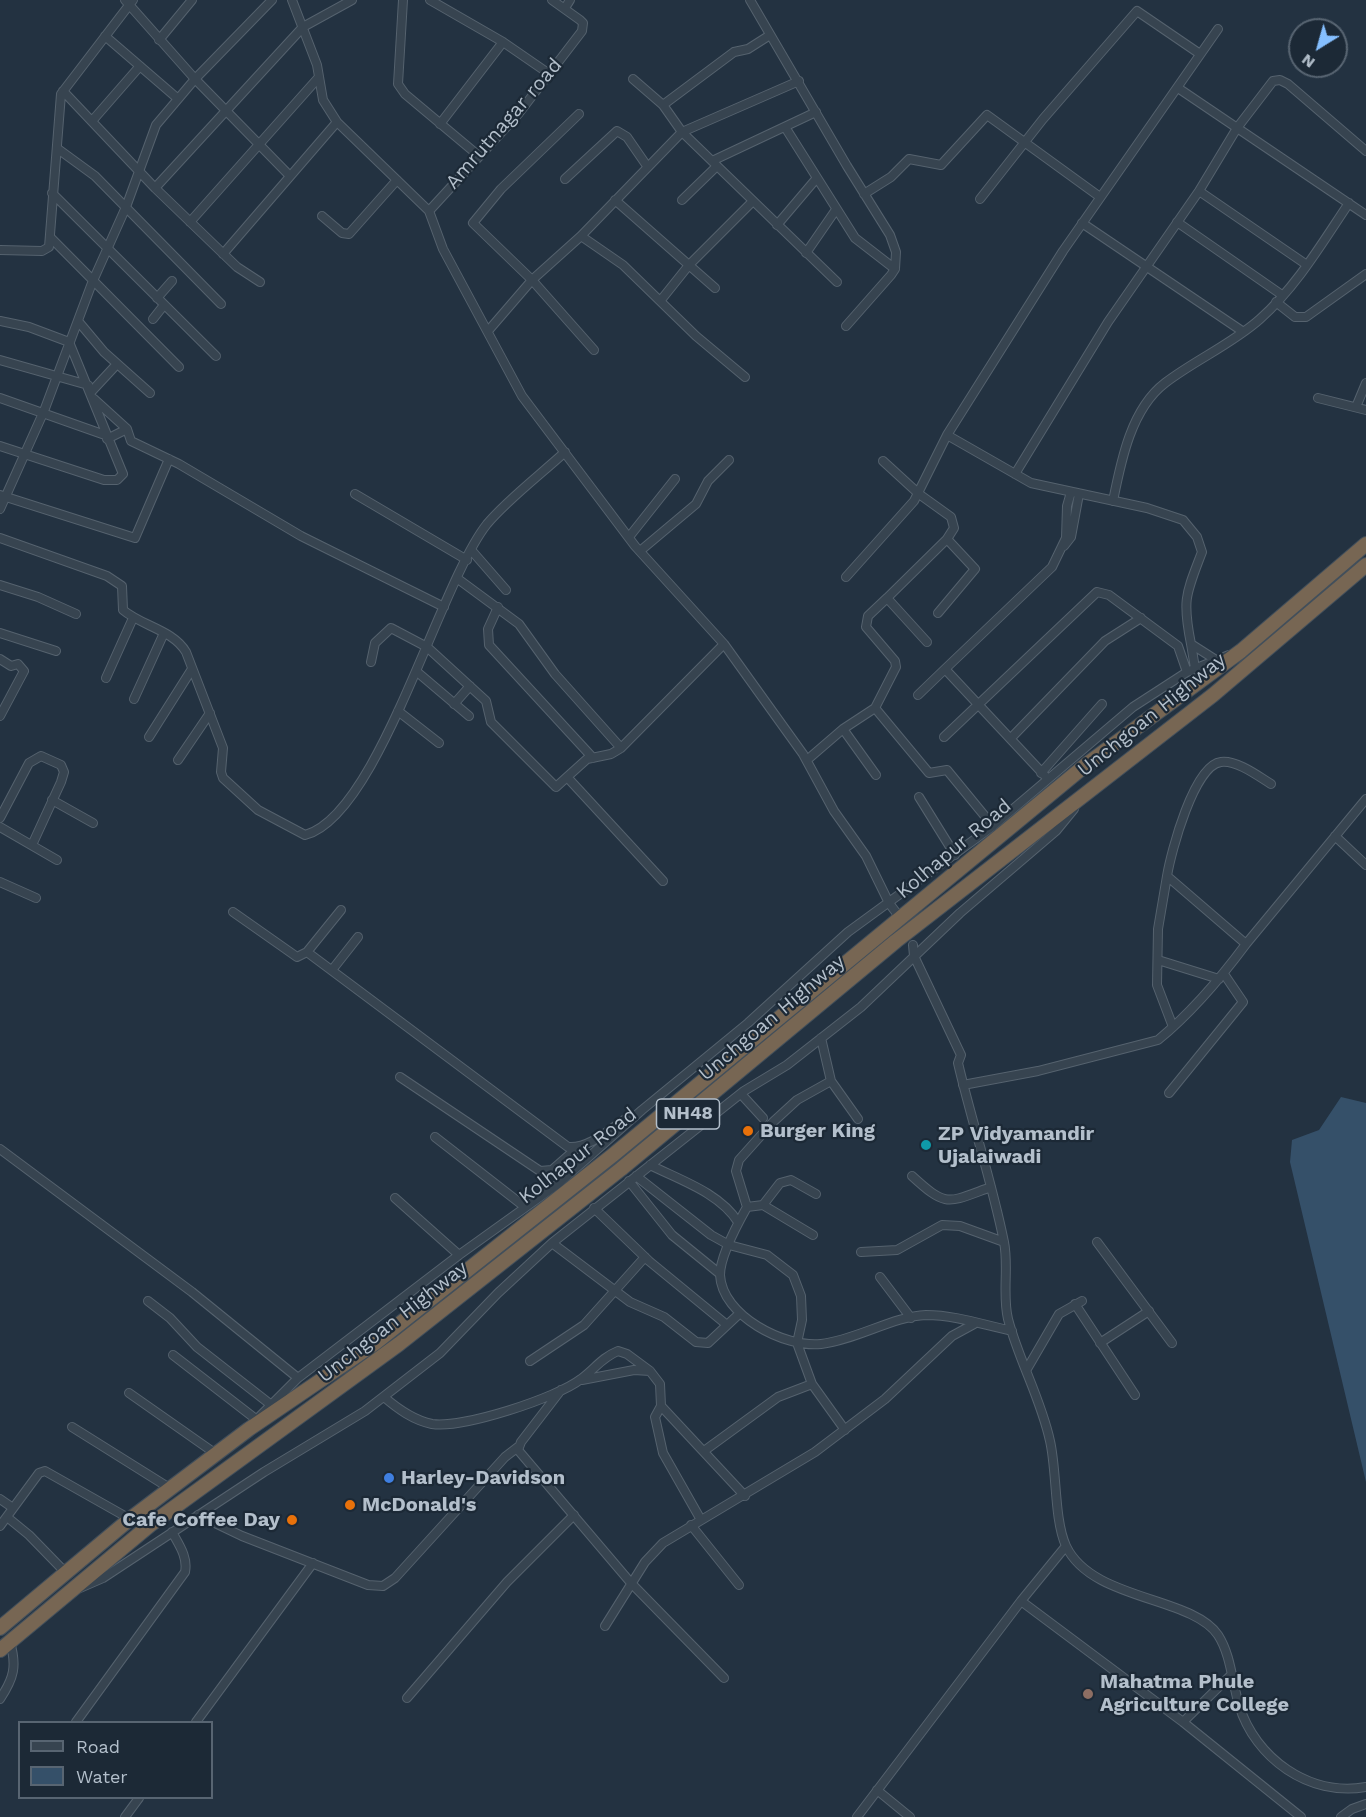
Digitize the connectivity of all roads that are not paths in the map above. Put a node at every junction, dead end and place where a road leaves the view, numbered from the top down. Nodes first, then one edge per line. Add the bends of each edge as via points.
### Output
1 (192, 0) edge
2 (272, 0) edge
3 (292, 0) edge
4 (352, 0) edge
5 (403, 0) edge
6 (430, 0) edge
7 (552, 0) edge
8 (570, 0) edge
9 (750, 0) edge
10 (129, 1) edge
11 (565, 8) junction
12 (303, 27) junction
13 (1218, 28) dead end
14 (770, 35) junction
15 (105, 36) junction
16 (159, 40) junction
17 (503, 42) junction
18 (1200, 54) junction
19 (140, 66) junction
20 (548, 74) junction
21 (319, 77) junction
22 (633, 78) dead end
23 (195, 79) junction
24 (799, 81) junction
25 (1178, 88) junction
26 (63, 91) junction
27 (177, 98) junction
28 (663, 105) junction
29 (225, 111) junction
30 (816, 112) junction
31 (579, 114) dead end
32 (92, 121) junction
33 (337, 122) junction
34 (440, 124) junction
35 (785, 127) junction
36 (1237, 128) junction
37 (682, 132) junction
38 (1023, 143) junction
39 (259, 144) junction
40 (58, 149) junction
41 (1366, 151) edge
42 (479, 156) junction
43 (714, 164) junction
44 (647, 166) junction
45 (137, 171) junction
46 (289, 175) junction
47 (565, 179) dead end
48 (816, 179) junction
49 (397, 180) junction
50 (155, 188) junction
51 (1199, 190) junction
52 (52, 193) junction
53 (864, 194) junction
54 (1100, 197) junction
55 (980, 199) dead end
56 (615, 200) junction
57 (682, 200) dead end
58 (753, 201) junction
59 (1349, 203) junction
60 (126, 207) junction
61 (429, 211) junction
62 (835, 211) junction
63 (1366, 215) edge
64 (322, 216) dead end
65 (190, 222) junction
66 (1177, 222) junction
67 (1082, 224) junction
68 (777, 225) junction
69 (581, 236) junction
70 (51, 238) junction
71 (0, 250) edge
72 (107, 250) junction
73 (806, 253) junction
74 (223, 254) junction
75 (689, 265) junction
76 (1307, 265) junction
77 (1146, 266) junction
78 (895, 269) junction
79 (1366, 274) edge
80 (532, 280) junction
81 (172, 281) dead end
82 (260, 282) dead end
83 (837, 282) dead end
84 (92, 283) junction
85 (715, 288) dead end
86 (1282, 295) junction
87 (157, 298) junction
88 (661, 300) junction
89 (1276, 302) junction
90 (221, 304) dead end
91 (164, 305) junction
92 (153, 319) dead end
93 (0, 321) edge
94 (78, 321) junction
95 (846, 326) dead end
96 (488, 331) junction
97 (1242, 331) junction
98 (69, 342) junction
99 (594, 350) dead end
100 (216, 356) dead end
101 (0, 360) edge
102 (117, 364) junction
103 (179, 367) dead end
104 (56, 377) junction
105 (745, 377) dead end
106 (1366, 383) edge
107 (91, 392) junction
108 (150, 393) dead end
109 (0, 398) edge
110 (1318, 398) dead end
111 (1356, 407) junction
112 (1366, 410) edge
113 (44, 411) junction
114 (127, 429) junction
115 (947, 435) junction
116 (106, 437) junction
117 (0, 446) edge
118 (565, 452) junction
119 (24, 455) junction
120 (169, 459) junction
121 (729, 460) dead end
122 (883, 461) dead end
123 (1015, 474) junction
124 (675, 479) dead end
125 (1075, 493) junction
126 (355, 494) dead end
127 (919, 494) junction
128 (3, 496) edge
129 (1113, 501) junction
130 (0, 509) edge
131 (629, 537) junction
132 (0, 538) edge
133 (947, 539) junction
134 (1366, 544) edge
135 (472, 551) junction
136 (640, 551) junction
137 (467, 560) junction
138 (1366, 565) edge
139 (846, 577) dead end
140 (458, 579) junction
141 (0, 585) edge
142 (506, 590) dead end
143 (887, 598) junction
144 (444, 607) junction
145 (498, 607) junction
146 (938, 613) dead end
147 (76, 614) dead end
148 (133, 618) junction
149 (1141, 618) junction
150 (0, 633) edge
151 (164, 633) junction
152 (927, 642) dead end
153 (724, 644) junction
154 (1191, 644) junction
155 (427, 648) junction
156 (56, 651) dead end
157 (1241, 651) junction
158 (0, 659) edge
159 (1216, 660) junction
160 (370, 662) dead end
161 (1195, 668) junction
162 (192, 669) junction
163 (945, 669) junction
164 (416, 671) junction
165 (1187, 672) junction
166 (106, 678) dead end
167 (470, 686) junction
168 (918, 695) dead end
169 (134, 699) dead end
170 (454, 704) junction
171 (980, 705) junction
172 (1102, 705) dead end
173 (875, 708) junction
174 (398, 711) junction
175 (210, 713) junction
176 (0, 716) edge
177 (469, 716) dead end
178 (843, 729) junction
179 (944, 736) dead end
180 (149, 737) dead end
181 (1011, 738) junction
182 (439, 742) dead end
183 (621, 748) junction
184 (593, 758) junction
185 (178, 760) dead end
186 (807, 760) junction
187 (876, 775) dead end
188 (1044, 775) junction
189 (567, 777) junction
190 (1271, 784) dead end
191 (1088, 791) junction
192 (919, 797) dead end
193 (1366, 799) edge
194 (52, 800) junction
195 (3, 803) edge
196 (1359, 807) junction
197 (1366, 814) edge
198 (0, 818) edge
199 (93, 823) dead end
200 (993, 826) junction
201 (0, 827) edge
202 (1335, 836) junction
203 (32, 845) junction
204 (955, 855) junction
205 (57, 860) dead end
206 (1366, 866) edge
207 (1167, 876) junction
208 (663, 881) dead end
209 (0, 882) edge
210 (36, 898) dead end
211 (889, 903) junction
212 (341, 910) dead end
213 (233, 912) dead end
214 (898, 915) dead end
215 (358, 937) dead end
216 (1246, 944) junction
217 (913, 945) dead end
218 (307, 952) junction
219 (914, 956) junction
220 (1158, 960) junction
221 (333, 970) junction
222 (1221, 976) junction
223 (1173, 1027) junction
224 (821, 1038) junction
225 (399, 1077) dead end
226 (831, 1081) junction
227 (963, 1085) junction
228 (1169, 1093) dead end
229 (741, 1094) junction
230 (642, 1110) junction
231 (763, 1118) dead end
232 (858, 1119) dead end
233 (435, 1137) dead end
234 (577, 1148) junction
235 (0, 1149) edge
236 (650, 1165) junction
237 (912, 1176) dead end
238 (632, 1178) junction
239 (991, 1187) junction
240 (816, 1194) dead end
241 (395, 1198) dead end
242 (763, 1205) junction
243 (525, 1207) junction
244 (747, 1207) junction
245 (594, 1208) junction
246 (738, 1222) junction
247 (813, 1235) dead end
248 (1004, 1242) junction
249 (1098, 1242) dead end
250 (552, 1243) junction
251 (729, 1245) junction
252 (861, 1252) dead end
253 (459, 1255) junction
254 (645, 1257) junction
255 (720, 1274) junction
256 (880, 1277) dead end
257 (615, 1291) junction
258 (148, 1301) dead end
259 (1149, 1311) junction
260 (739, 1314) junction
261 (911, 1318) junction
262 (975, 1323) junction
263 (727, 1325) junction
264 (1012, 1331) junction
265 (797, 1343) junction
266 (1100, 1343) junction
267 (1172, 1343) dead end
268 (173, 1355) dead end
269 (530, 1361) dead end
270 (1027, 1369) junction
271 (650, 1371) junction
272 (298, 1378) junction
273 (581, 1380) junction
274 (812, 1384) junction
275 (562, 1389) junction
276 (129, 1393) dead end
277 (1135, 1395) dead end
278 (384, 1397) junction
279 (270, 1404) junction
280 (661, 1406) junction
281 (253, 1424) junction
282 (72, 1426) dead end
283 (844, 1430) junction
284 (518, 1447) junction
285 (704, 1451) junction
286 (216, 1454) junction
287 (171, 1489) junction
288 (745, 1496) junction
289 (0, 1499) edge
290 (13, 1508) junction
291 (198, 1515) junction
292 (574, 1515) junction
293 (7, 1517) junction
294 (130, 1520) junction
295 (701, 1520) junction
296 (691, 1525) junction
297 (0, 1526) edge
298 (172, 1532) junction
299 (1066, 1546) junction
300 (313, 1563) junction
301 (66, 1573) junction
302 (631, 1583) junction
303 (739, 1585) dead end
304 (69, 1591) junction
305 (1021, 1601) junction
306 (605, 1626) dead end
307 (0, 1628) edge
308 (5, 1646) edge
309 (1232, 1674) junction
310 (724, 1678) dead end
311 (407, 1698) dead end
312 (0, 1700) edge
313 (77, 1721) edge
314 (197, 1721) edge
315 (1183, 1722) junction
316 (1366, 1787) edge
317 (877, 1790) junction
318 (138, 1799) edge
319 (1366, 1804) edge
320 (125, 1817) edge
321 (857, 1817) edge
322 (910, 1817) edge
323 (1301, 1817) edge
324 (1341, 1817) edge

1 - 16 street
2 - 23 street
3 - 12 street
4 - 12 street
5 - 34 street via 397,80 405,94
6 - 17 street
7 - 11 street
8 - 11 street
9 - 14 street
10 - 15 street
10 - 16 street
11 - 20 street, Amrutnagar road via 583,22 578,38
12 - 21 street
12 - 29 street
13 - 18 street
14 - 24 street
14 - 28 street via 748,49 734,52
15 - 19 street
15 - 26 street
16 - 23 street
17 - 20 street
17 - 34 street
18 - 25 street
18 - 38 street via 1137,11
19 - 27 street
19 - 32 street
20 - 42 street, Amrutnagar road
21 - 33 street via 323,100
21 - 39 street
22 - 28 street
23 - 27 street
23 - 29 street
24 - 30 street
24 - 37 street
25 - 36 street
25 - 54 street
26 - 32 street
26 - 40 street
27 - 45 street via 156,125
28 - 37 street
29 - 39 street
29 - 50 street
30 - 35 street
30 - 53 street
31 - 80 street via 473,220 477,229
32 - 45 street
33 - 46 street
33 - 49 street
34 - 42 street
35 - 43 street
35 - 48 street
36 - 41 street via 1268,85 1280,80
36 - 51 street
36 - 59 street
37 - 43 street
37 - 44 street
38 - 53 street via 987,115 941,165 909,159 891,177
38 - 54 street
38 - 55 street
39 - 46 street
39 - 65 street
40 - 52 street
40 - 60 street
42 - 61 street, Amrutnagar road
43 - 57 street
43 - 58 street
44 - 47 street via 627,137 617,131
44 - 56 street
45 - 50 street
45 - 60 street
46 - 74 street
48 - 62 street
48 - 68 street
49 - 61 street
49 - 64 street via 349,234 342,233
50 - 65 street
51 - 66 street
51 - 76 street
52 - 70 street
52 - 72 street
53 - 78 street via 890,235 897,252
54 - 67 street
56 - 69 street
56 - 75 street
58 - 68 street
58 - 75 street
59 - 63 street
59 - 76 street
60 - 72 street
60 - 90 street
61 - 96 street via 443,249
62 - 73 street
62 - 78 street via 855,238
65 - 74 street
66 - 77 street
66 - 86 street
67 - 77 street
67 - 115 street
68 - 73 street
69 - 80 street
69 - 88 street via 623,265
70 - 71 street via 49,247 42,250
70 - 84 street
72 - 84 street
72 - 87 street
73 - 83 street
74 - 82 street
75 - 85 street
75 - 88 street
76 - 86 street
77 - 97 street
77 - 123 street
78 - 95 street
79 - 89 street via 1306,317 1295,316
80 - 96 street
80 - 99 street
81 - 87 street
84 - 94 street
84 - 103 street
86 - 89 street
87 - 91 street
88 - 105 street
89 - 97 street
91 - 92 street
91 - 100 street
93 - 98 street
94 - 98 street
94 - 102 street
96 - 118 street via 522,396
97 - 129 street via 1163,384 1140,411
98 - 104 street
98 - 107 street
101 - 104 street
102 - 107 street
102 - 108 street
104 - 107 street
104 - 113 street
106 - 111 street
107 - 114 street
107 - 116 street
109 - 113 street
110 - 111 street
111 - 112 street
113 - 116 street
113 - 119 street
114 - 116 street
114 - 120 street via 131,441
115 - 123 street
115 - 127 street
116 - 119 street via 123,472 117,480 104,480
117 - 119 street
118 - 131 street
118 - 135 street via 487,524
119 - 128 street
120 - 128 street via 135,538
120 - 144 street via 301,536
121 - 136 street via 708,481 696,504
122 - 127 street
123 - 125 street via 1031,483
124 - 131 street
125 - 129 street
125 - 163 street via 1071,537 1046,573
126 - 137 street
127 - 133 street via 954,521
127 - 139 street
128 - 130 street
129 - 154 street via 1183,520 1197,537 1202,552 1186,590 1185,614
131 - 136 street
132 - 148 street via 116,580 122,586 123,610
133 - 143 street
133 - 146 street via 975,569
134 - 157 highway, Kolhapur Road / NH48
135 - 137 street
135 - 142 street
136 - 153 street
137 - 140 street
138 - 191 highway, Unchgoan Highway / NH48 via 1213,694
140 - 144 street
140 - 145 street
141 - 147 street
143 - 152 street
143 - 173 street via 866,622 896,667
144 - 155 street
145 - 183 street via 519,624
145 - 184 street via 487,636 493,650
148 - 151 street
148 - 166 street
149 - 165 street via 1178,646
149 - 171 street via 1105,593 1094,594
149 - 181 street via 1105,641
150 - 156 street
151 - 162 street via 182,645
151 - 169 street
153 - 183 street
153 - 186 street
154 - 159 street
154 - 161 street
155 - 160 street via 391,628 375,643
155 - 164 street
155 - 167 street
157 - 159 street
157 - 281 highway, Kolhapur Road / NH48 via 1087,764 613,1155 374,1344
158 - 176 street via 11,666 18,664 24,671
159 - 161 street
161 - 165 street
162 - 175 street
162 - 180 street
163 - 168 street
163 - 171 street
164 - 170 street
164 - 174 street
165 - 188 street
167 - 170 street
167 - 189 street via 486,701 492,722 556,787
170 - 177 street
171 - 179 street
171 - 181 street
172 - 188 street
173 - 178 street
173 - 200 street via 929,773 947,770
174 - 175 street via 348,799 318,832 305,836 258,810 223,778 224,748
174 - 182 street
175 - 185 street
178 - 186 street
178 - 187 street
181 - 188 street
183 - 184 street
184 - 189 street via 581,763
186 - 211 street via 834,811 866,855
188 - 200 street
189 - 208 street
190 - 207 street via 1235,764 1221,762 1211,767 1183,813
191 - 219 street via 1056,831
191 - 304 highway, Unchgoan Highway / NH48 via 896,940 664,1134 399,1344 150,1525
192 - 204 street
193 - 196 street
194 - 195 street via 64,772 61,765 41,756 29,763
194 - 199 street
194 - 203 street
195 - 198 street
196 - 197 street
196 - 202 street
200 - 204 street
201 - 203 street
202 - 206 street
202 - 216 street
203 - 205 street
204 - 211 street
207 - 216 street
207 - 220 street via 1158,929
209 - 210 street
211 - 214 street
211 - 230 street via 848,932 748,1023
212 - 218 street
213 - 218 street via 292,956
215 - 221 street
216 - 222 street
217 - 219 street
218 - 221 street
219 - 224 street via 861,1007
219 - 227 street via 962,1055 958,1063
220 - 222 street
220 - 223 street via 1157,985
221 - 234 street via 568,1147
222 - 223 street
222 - 228 street via 1243,1002
223 - 227 street via 1158,1040 1118,1052
224 - 226 street
224 - 229 street
225 - 234 street via 540,1171 552,1170
226 - 232 street
226 - 244 street via 789,1107 740,1160 736,1171
227 - 239 street
229 - 231 street
229 - 236 street
230 - 234 street
230 - 243 street via 558,1184
233 - 243 street
235 - 272 street via 192,1292
236 - 238 street
236 - 246 street via 711,1196 732,1212
237 - 239 street via 947,1202
238 - 245 street
238 - 251 street
238 - 255 street via 672,1235
239 - 248 street
240 - 242 street via 791,1180 780,1183
241 - 253 street
242 - 244 street
242 - 247 street
243 - 253 street
244 - 246 street
245 - 250 street
245 - 254 street
246 - 251 street
248 - 252 street via 960,1226 942,1225 897,1250
248 - 264 street via 1005,1298
249 - 259 street
250 - 257 street
250 - 278 street via 440,1353
251 - 255 street
251 - 265 street via 767,1255 793,1275 801,1296 802,1320
253 - 272 street
254 - 257 street
254 - 263 street
255 - 260 street
256 - 261 street
257 - 263 street via 664,1317 702,1345
257 - 269 street via 573,1335
258 - 279 street via 197,1347
259 - 266 street
259 - 267 street
260 - 263 street
260 - 265 street
261 - 262 street via 926,1315
261 - 265 street via 834,1342
262 - 264 street
262 - 283 street via 952,1336 885,1399
264 - 270 street
265 - 274 street
266 - 270 street via 1079,1303 1059,1314
266 - 277 street
268 - 281 street
270 - 299 street via 1050,1441
271 - 273 street
271 - 273 street via 618,1351 603,1357
271 - 280 street via 660,1384
272 - 279 street
273 - 275 street
274 - 283 street
274 - 285 street via 778,1397
275 - 278 street via 453,1425 419,1420
275 - 284 street
276 - 286 street
278 - 291 street
279 - 281 street
280 - 285 street
280 - 295 street via 655,1417 663,1453
281 - 286 highway, Kolhapur Road / NH48
282 - 287 street
283 - 288 street
284 - 292 street
284 - 300 street via 395,1578 383,1586 368,1585
285 - 288 street
286 - 287 highway, Kolhapur Road / NH48
287 - 294 highway, Kolhapur Road / NH48
288 - 295 street
289 - 290 street
290 - 293 street
290 - 294 street via 39,1473 45,1471
291 - 298 street
291 - 300 street
292 - 302 street
292 - 311 street via 507,1582
293 - 297 street
293 - 301 street
294 - 301 highway, Kolhapur Road / NH48
295 - 296 street
296 - 302 street via 652,1551
296 - 303 street
298 - 304 street via 103,1578
298 - 313 street via 187,1564 185,1572
299 - 305 street
299 - 309 street via 1102,1580 1210,1625 1226,1651
300 - 314 street
301 - 307 highway, Kolhapur Road / NH48
302 - 306 street
302 - 310 street
304 - 308 highway, Unchgoan Highway / NH48
305 - 315 street
305 - 317 street
308 - 312 street via 15,1659 15,1671
309 - 315 street
309 - 316 street via 1246,1726 1267,1755 1309,1781 1343,1789
315 - 323 street
317 - 321 street
317 - 322 street
318 - 320 street
319 - 324 street

